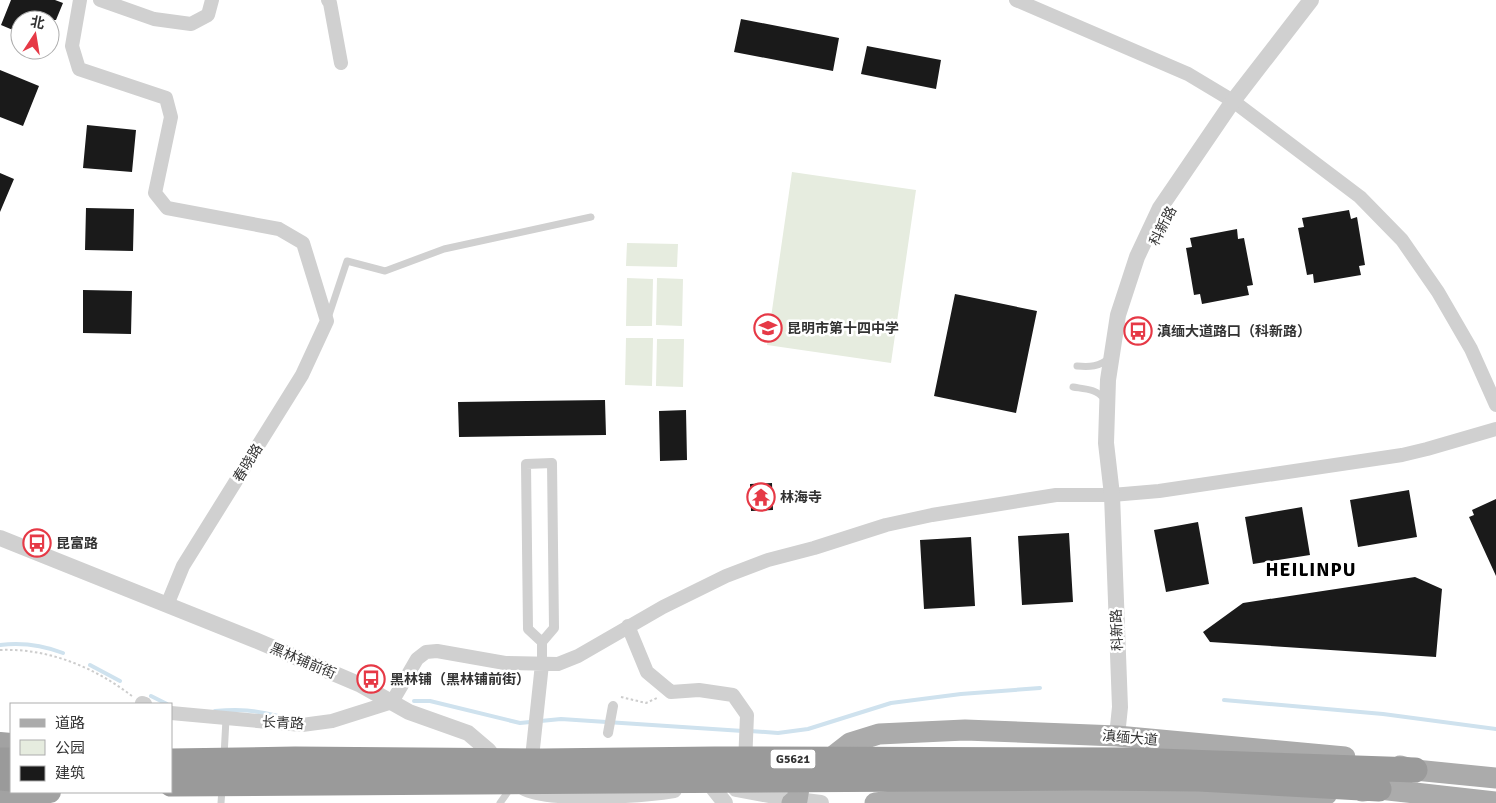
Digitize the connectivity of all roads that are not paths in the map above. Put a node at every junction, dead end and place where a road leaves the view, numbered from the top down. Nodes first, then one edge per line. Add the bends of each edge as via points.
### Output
1 (80, 0) edge
2 (100, 0) edge
3 (212, 0) edge
4 (328, 0) edge
5 (1016, 0) edge
6 (1310, 0) edge
7 (1323, 0) edge
8 (342, 63) dead end
9 (1236, 104) junction
10 (591, 218) dead end
11 (327, 321) junction
12 (1112, 351) junction
13 (1077, 366) dead end
14 (1073, 387) dead end
15 (1107, 405) junction
16 (1496, 405) edge
17 (1496, 429) edge
18 (1112, 495) junction
19 (0, 538) edge
20 (167, 605) junction
21 (628, 626) junction
22 (542, 642) junction
23 (542, 664) junction
24 (392, 702) junction
25 (613, 706) road end
26 (172, 713) edge
27 (226, 719) junction
28 (608, 734) dead end
29 (1117, 736) junction
30 (223, 766) dead end
31 (172, 767) edge
32 (1415, 770) junction
33 (223, 775) dead end
34 (1496, 778) edge
35 (710, 784) junction
36 (746, 785) junction
37 (522, 786) junction
38 (1379, 789) junction
39 (25, 793) edge
40 (0, 794) edge
41 (796, 795) edge
42 (1066, 800) edge
43 (1496, 802) edge
44 (222, 803) edge
45 (500, 803) edge
46 (724, 803) edge
47 (759, 803) edge
48 (821, 803) edge
49 (875, 803) edge

1 - 11 street via 72,46 79,68 166,98 171,118 155,193 167,208 279,229 303,243
2 - 3 street via 154,19 190,24 208,15
4 - 8 street
5 - 9 street via 1188,74
6 - 9 street, 科新路
7 - 9 street, 科新路
9 - 12 street, 科新路 via 1160,208 1137,257 1118,315
9 - 16 street via 1360,197 1402,240 1443,300
9 - 18 street, 科新路 via 1168,212 1146,261 1128,317 1118,381
10 - 11 lane via 444,250 385,271 347,261
11 - 20 street, 春晓路 via 302,375 183,566
12 - 13 lane via 1101,364
12 - 15 street, 科新路
14 - 15 lane via 1098,393
15 - 18 street, 科新路 via 1106,443
17 - 18 street via 1402,455
18 - 21 street via 1056,495 886,525 726,576
18 - 29 street, 科新路 via 1120,707
19 - 20 street, 黑林铺前街
20 - 24 street, 黑林铺前街 via 352,682
21 - 23 street via 578,656 558,664
21 - 36 street via 647,672 671,692 699,690 733,695 747,715
22 - 22 street via 528,629 526,464 552,464 554,628
22 - 23 street
23 - 24 street via 505,663 426,652 418,659
23 - 37 street via 533,742
24 - 27 street, 长青路 via 316,724
24 - 37 street, 黑林铺前街 via 409,712 468,733
25 - 28 street
26 - 27 street, 长青路
27 - 30 lane
29 - 32 main road, 滇缅大道 via 1332,755
29 - 41 main road, 滇缅大道 via 965,730 879,734 850,743
31 - 32 highway, G5621, bridge via 296,759 714,759 1121,760
31 - 38 highway, G5621, bridge via 1199,779
32 - 34 main road, 滇缅大道
33 - 44 lane
35 - 36 street
35 - 37 street via 651,794 550,795
35 - 41 street
35 - 46 street
35 - 47 street
36 - 41 street
37 - 45 lane
38 - 42 main road via 1284,799 1210,796
38 - 43 main road
39 - 40 highway
41 - 48 street
42 - 49 main road via 1006,793

